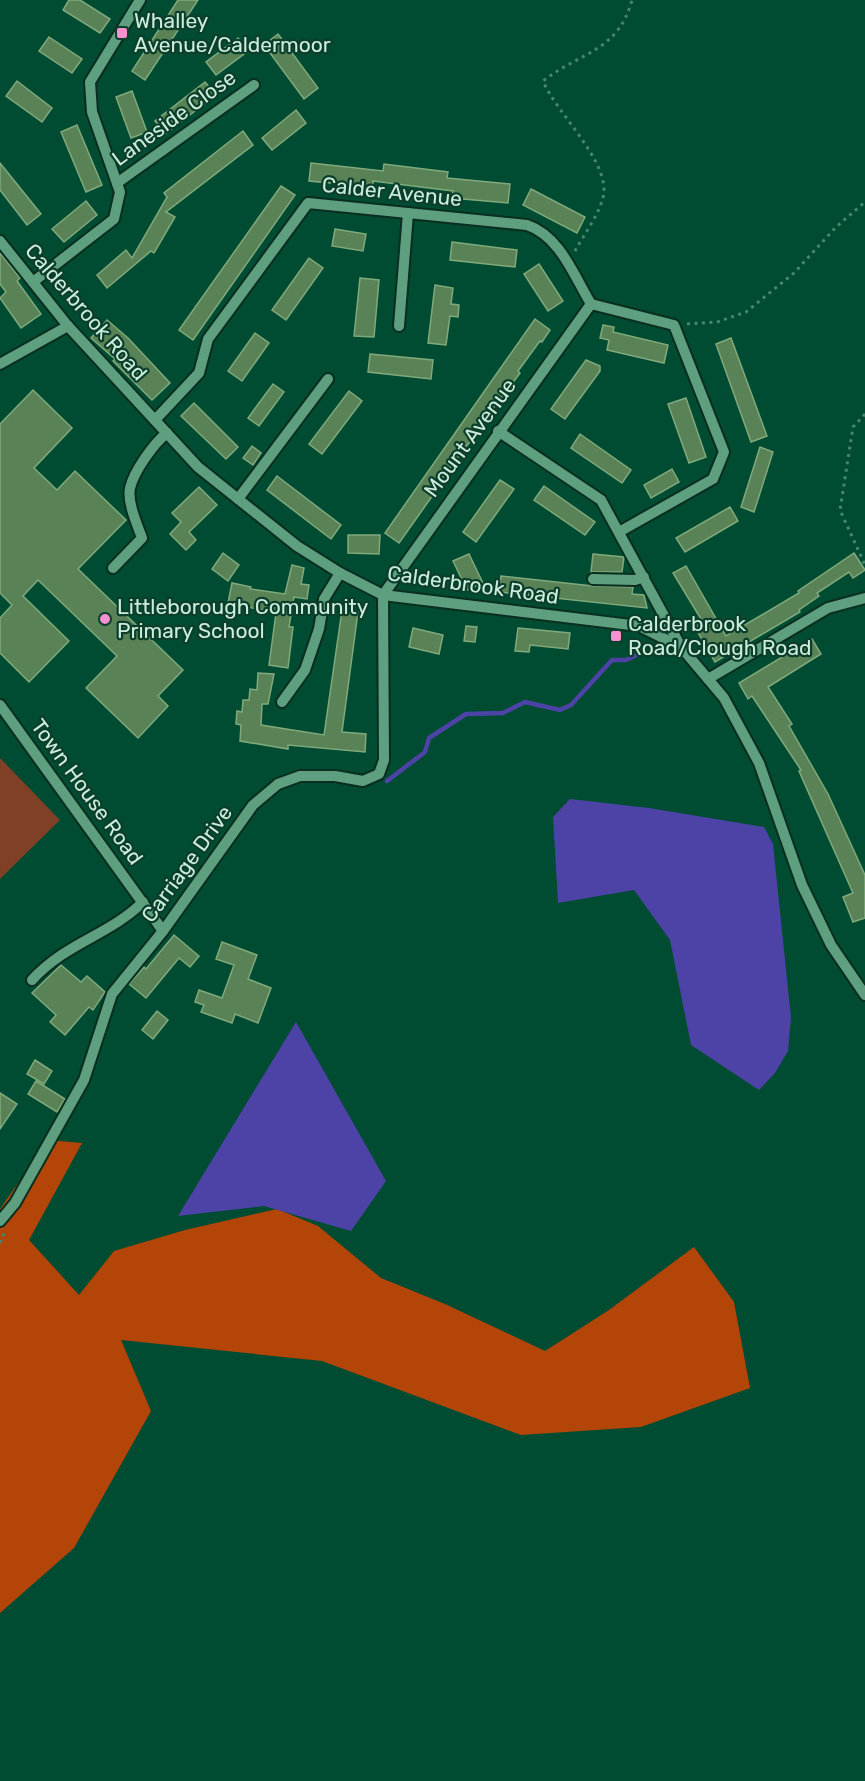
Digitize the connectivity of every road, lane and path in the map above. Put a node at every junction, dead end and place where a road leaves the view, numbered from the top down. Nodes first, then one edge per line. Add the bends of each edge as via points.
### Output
1 (140, 0) edge
2 (632, 0) edge
3 (254, 85) dead end
4 (117, 183) junction
5 (865, 202) edge
6 (408, 213) junction
7 (0, 241) edge
8 (565, 260) junction
9 (33, 282) junction
10 (591, 304) junction
11 (68, 326) junction
12 (399, 326) dead end
13 (674, 326) junction
14 (0, 364) edge
15 (328, 379) dead end
16 (865, 414) edge
17 (155, 420) junction
18 (498, 431) junction
19 (167, 433) junction
20 (238, 499) junction
21 (619, 532) junction
22 (865, 565) edge
23 (113, 568) dead end
24 (340, 573) junction
25 (644, 577) junction
26 (592, 579) dead end
27 (383, 595) junction
28 (865, 598) edge
29 (681, 647) junction
30 (708, 679) junction
31 (282, 702) dead end
32 (0, 705) edge
33 (143, 902) junction
34 (164, 931) junction
35 (32, 980) dead end
36 (865, 995) edge
37 (0, 1221) edge

1 - 4 street via 90,82 92,112
2 - 8 path via 626,21 615,36 543,81 586,147 603,182 604,193 572,255
3 - 4 street, Laneside Close
4 - 9 street via 120,192 114,219
5 - 13 path via 836,227 795,273 746,312 717,322
6 - 8 street, Calder Avenue via 527,225 542,230
6 - 12 street
6 - 17 street, Calder Avenue via 308,203 208,339 199,373
7 - 9 street, Calderbrook Road
8 - 10 street, Calder Avenue
9 - 11 street, Calderbrook Road
10 - 13 street
10 - 18 street, Mount Avenue
11 - 14 street
11 - 17 street, Calderbrook Road
13 - 21 street via 724,452 713,479
15 - 20 street
16 - 22 path via 853,427 840,510
17 - 19 street, Calderbrook Road
18 - 21 street via 601,500
18 - 27 street, Mount Avenue
19 - 20 street, Calderbrook Road via 198,467
19 - 23 street via 150,450 130,488 142,538
20 - 24 street, Calderbrook Road via 297,546
21 - 25 street
24 - 27 street, Calderbrook Road
24 - 31 street via 324,599 319,629 304,670
25 - 26 street
25 - 29 street
27 - 29 street, Calderbrook Road via 639,626
27 - 34 street, Carriage Drive via 384,760 379,774 363,781 300,776 278,784 254,805
28 - 30 street via 828,608
29 - 30 street, Calderbrook Road
30 - 36 street, Calderbrook Road via 724,698 759,763 802,885 831,945
32 - 33 street, Town House Road
33 - 34 street, Town House Road
33 - 35 street via 118,923 60,953
34 - 37 street, Carriage Drive via 112,994 84,1080 15,1203

